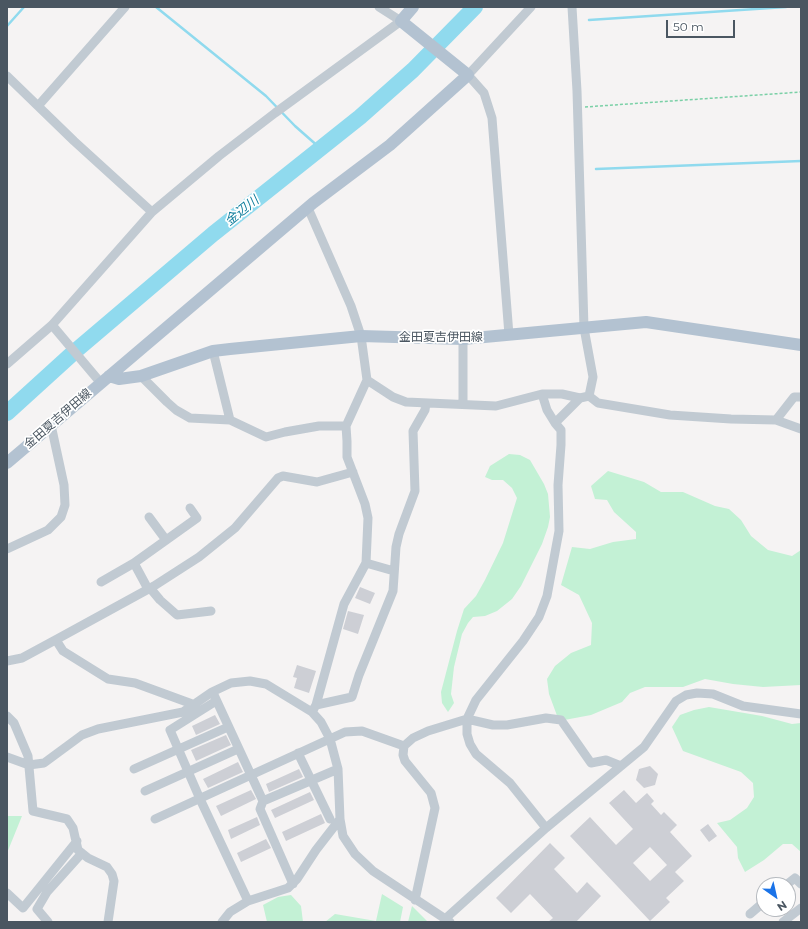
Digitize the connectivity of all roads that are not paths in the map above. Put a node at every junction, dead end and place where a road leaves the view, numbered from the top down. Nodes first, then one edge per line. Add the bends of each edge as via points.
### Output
1 (125, 7) edge
2 (379, 7) edge
3 (413, 7) edge
4 (531, 7) edge
5 (572, 7) edge
6 (404, 23) junction
7 (468, 75) junction
8 (7, 76) edge
9 (38, 106) junction
10 (308, 208) junction
11 (152, 212) junction
12 (52, 325) junction
13 (584, 328) junction
14 (509, 335) junction
15 (361, 336) junction
16 (464, 339) junction
17 (801, 345) edge
18 (213, 351) junction
19 (7, 364) edge
20 (141, 376) junction
21 (102, 378) junction
22 (367, 380) junction
23 (542, 394) junction
24 (585, 397) junction
25 (801, 397) edge
26 (426, 403) junction
27 (463, 404) junction
28 (230, 420) junction
29 (776, 420) junction
30 (555, 423) junction
31 (51, 425) junction
32 (346, 426) junction
33 (801, 429) edge
34 (7, 463) edge
35 (352, 472) junction
36 (190, 508) dead end
37 (149, 517) dead end
38 (166, 540) junction
39 (7, 549) edge
40 (134, 563) junction
41 (366, 563) junction
42 (394, 571) junction
43 (101, 582) dead end
44 (149, 588) junction
45 (211, 611) dead end
46 (56, 640) junction
47 (7, 661) edge
48 (214, 696) junction
49 (195, 705) junction
50 (314, 709) junction
51 (801, 714) edge
52 (7, 716) edge
53 (466, 719) junction
54 (228, 727) junction
55 (330, 739) junction
56 (404, 746) junction
57 (178, 748) junction
58 (238, 749) junction
59 (298, 753) junction
60 (7, 757) edge
61 (29, 765) junction
62 (621, 766) junction
63 (338, 768) junction
64 (134, 769) dead end
65 (188, 772) junction
66 (250, 775) junction
67 (311, 779) junction
68 (145, 791) dead end
69 (200, 799) junction
70 (263, 801) junction
71 (155, 819) dead end
72 (330, 819) dead end
73 (340, 819) junction
74 (546, 828) junction
75 (76, 841) junction
76 (82, 853) junction
77 (292, 884) junction
78 (7, 893) edge
79 (415, 900) junction
80 (248, 901) junction
81 (801, 908) edge
82 (756, 909) edge
83 (750, 914) dead end
84 (444, 921) edge
85 (48, 922) edge
86 (108, 922) edge
87 (222, 922) edge
88 (783, 922) edge

1 - 9 street
2 - 6 street
3 - 6 main road
4 - 7 street
5 - 13 street via 578,108
6 - 7 main road
6 - 11 street via 275,113
7 - 10 main road, 金田夏吉伊田線 via 390,145
7 - 14 street via 484,93 492,118
8 - 9 street
9 - 11 street
10 - 15 street via 351,306
10 - 21 main road, 金田夏吉伊田線
11 - 12 street
12 - 19 street
12 - 21 street
13 - 14 main road, 金田夏吉伊田線
13 - 17 main road, 金田夏吉伊田線 via 646,322
13 - 24 street via 593,377
14 - 16 main road, 金田夏吉伊田線
15 - 16 main road, 金田夏吉伊田線
15 - 18 main road, 金田夏吉伊田線
15 - 22 street
16 - 27 street
18 - 20 main road, 金田夏吉伊田線
18 - 28 street
20 - 21 main road, 金田夏吉伊田線
20 - 28 street via 166,402 186,416 203,420
21 - 31 main road, 金田夏吉伊田線
22 - 26 street via 393,397 406,402
22 - 32 street
23 - 24 street
23 - 27 street via 496,406
23 - 30 street
24 - 29 street via 598,404 670,415
24 - 30 street
25 - 29 street via 794,397
26 - 27 street
26 - 42 street via 425,410 413,431 415,491 399,534
28 - 32 street via 266,437 319,426
29 - 33 street
30 - 53 street via 561,430 562,446 558,485 559,531 547,596 539,617 476,700
31 - 34 main road, 金田夏吉伊田線
31 - 39 street via 64,485 65,505 61,517 48,530
32 - 35 street via 347,457
35 - 41 street via 368,518
35 - 44 street via 317,482 283,476 278,478 235,528 199,557
36 - 38 street via 197,518
37 - 38 street
38 - 40 street
40 - 43 street
40 - 44 street
41 - 42 street
41 - 50 street via 344,604
42 - 50 street via 394,591 352,696
44 - 45 street via 177,615
44 - 46 street
46 - 47 street via 22,658
46 - 49 street via 64,651 108,679 135,683
48 - 49 street
48 - 50 street via 231,684 250,681 266,684
48 - 54 street
48 - 57 street via 170,730
49 - 61 street via 183,712 98,729 82,735 44,763
50 - 55 street
51 - 62 street via 743,706 713,694 686,695 676,701 644,747
52 - 61 street via 14,723 28,756
53 - 56 street via 428,731 413,738
53 - 62 street via 493,725 517,725 546,718 561,720 591,763 606,760
53 - 74 street via 467,734 476,754 510,783
54 - 57 street
54 - 58 street
55 - 56 street via 345,732 362,731
55 - 59 street
55 - 63 street
56 - 79 street via 405,761 431,793 435,808
57 - 64 street
57 - 65 street
58 - 65 street
58 - 66 street
59 - 66 street
59 - 67 street
60 - 61 street
61 - 75 street via 33,811 67,819 73,828
62 - 74 street
63 - 67 street
63 - 73 street
65 - 68 street
65 - 69 street
66 - 69 street
66 - 70 street
67 - 70 street
67 - 72 street
69 - 71 street
69 - 80 street
70 - 77 street via 260,809
73 - 77 street
73 - 79 street via 343,836 355,854 373,871
74 - 84 street
75 - 76 street via 78,850
75 - 78 street via 23,908
76 - 85 street via 47,892 37,909
76 - 86 street via 107,867 112,874 114,881
77 - 80 street via 288,888
79 - 84 street via 432,909
80 - 87 street via 230,912
81 - 88 street
82 - 83 street

